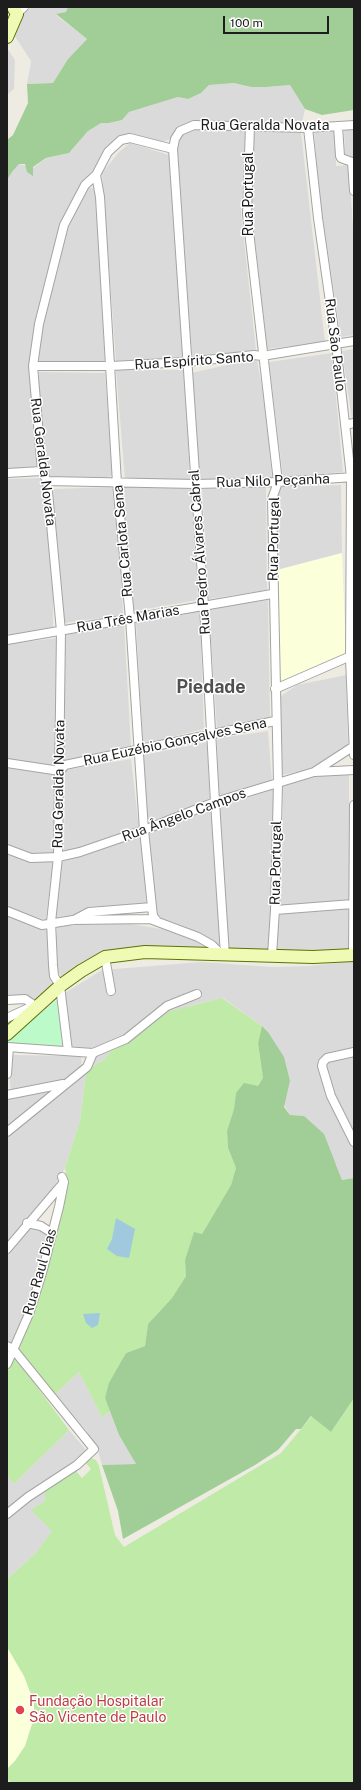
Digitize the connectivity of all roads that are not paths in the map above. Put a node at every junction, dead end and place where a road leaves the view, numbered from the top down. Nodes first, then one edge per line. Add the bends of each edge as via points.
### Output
1 (18, 9) edge
2 (7, 38) edge
3 (354, 125) edge
4 (250, 126) junction
5 (338, 126) junction
6 (308, 128) junction
7 (173, 149) junction
8 (96, 175) junction
9 (354, 192) edge
10 (354, 341) edge
11 (336, 344) junction
12 (262, 356) junction
13 (187, 362) junction
14 (33, 366) junction
15 (111, 366) junction
16 (354, 423) edge
17 (345, 425) junction
18 (42, 471) junction
19 (7, 473) edge
20 (352, 477) edge
21 (47, 481) junction
22 (278, 482) junction
23 (117, 483) junction
24 (196, 484) junction
25 (272, 594) junction
26 (204, 606) junction
27 (130, 618) junction
28 (61, 631) junction
29 (7, 640) edge
30 (352, 657) edge
31 (275, 689) junction
32 (275, 721) junction
33 (211, 736) junction
34 (354, 746) edge
35 (139, 749) junction
36 (354, 755) edge
37 (7, 763) edge
38 (354, 770) edge
39 (60, 771) junction
40 (314, 772) junction
41 (278, 783) junction
42 (215, 802) junction
43 (354, 805) edge
44 (144, 830) junction
45 (353, 843) edge
46 (7, 849) edge
47 (58, 857) junction
48 (353, 904) edge
49 (152, 907) junction
50 (275, 910) junction
51 (7, 911) edge
52 (73, 920) junction
53 (154, 920) junction
54 (51, 922) junction
55 (223, 955) junction
56 (272, 955) junction
57 (353, 955) edge
58 (105, 957) junction
59 (60, 986) junction
60 (111, 991) dead end
61 (197, 994) dead end
62 (7, 1000) edge
63 (38, 1003) junction
64 (7, 1018) edge
65 (7, 1034) edge
66 (8, 1047) edge
67 (68, 1051) junction
68 (354, 1052) edge
69 (93, 1053) junction
70 (7, 1074) edge
71 (66, 1083) junction
72 (7, 1095) edge
73 (7, 1132) edge
74 (354, 1142) edge
75 (47, 1200) junction
76 (59, 1207) junction
77 (27, 1223) junction
78 (52, 1233) junction
79 (7, 1248) edge
80 (10, 1347) edge
81 (7, 1364) edge
82 (7, 1514) edge

1 - 2 main road
3 - 5 street, Rua Geralda Novata
4 - 6 street, Rua Geralda Novata
4 - 7 street, Rua Geralda Novata via 194,125 177,134
4 - 12 street, Rua Portugal via 247,214
5 - 6 street, Rua Geralda Novata
5 - 9 street via 340,156 352,162
6 - 11 street, Rua São Paulo
7 - 8 street, Rua Geralda Novata via 130,138 121,140 108,152
7 - 13 street, Rua Pedro Álvares Cabral
8 - 14 street, Rua Geralda Novata via 85,185 64,225 39,324
8 - 15 street, Rua Carlota Sena via 100,197
10 - 11 street, Rua Espírito Santo
11 - 12 street, Rua Espírito Santo
11 - 17 street, Rua São Paulo
12 - 13 street, Rua Espírito Santo
12 - 22 street, Rua Portugal
13 - 15 street, Rua Espírito Santo
13 - 24 street, Rua Pedro Álvares Cabral
14 - 15 street, Rua Espírito Santo
14 - 18 street, Rua Geralda Novata
15 - 23 street, Rua Carlota Sena
16 - 17 street
17 - 20 street, Rua São Paulo
18 - 19 street
18 - 21 street, Rua Geralda Novata
20 - 22 street, Rua Nilo Peçanha
20 - 30 street, Rua São Paulo
21 - 23 street, Rua Nilo Peçanha
21 - 28 street, Rua Geralda Novata
22 - 24 street, Rua Nilo Peçanha
22 - 25 street, Rua Portugal via 272,499
23 - 24 street, Rua Nilo Peçanha
23 - 27 street, Rua Carlota Sena
24 - 26 street, Rua Pedro Álvares Cabral
25 - 26 street, Rua Três Marias
25 - 31 street, Rua Portugal
26 - 27 street, Rua Três Marias
26 - 33 street, Rua Pedro Álvares Cabral
27 - 28 street, Rua Três Marias
27 - 35 street, Rua Carlota Sena
28 - 29 street, Rua Três Marias
28 - 39 street, Rua Geralda Novata
30 - 31 street
30 - 34 street, Rua São Paulo
31 - 32 street, Rua Portugal
32 - 33 street, Rua Euzébio Gonçalves Sena
32 - 41 street, Rua Portugal
33 - 35 street, Rua Euzébio Gonçalves Sena
33 - 42 street, Rua Pedro Álvares Cabral
34 - 36 street, Rua São Paulo
34 - 40 street, Rua Ângelo Campos
35 - 39 street, Rua Euzébio Gonçalves Sena via 65,765
35 - 44 street, Rua Carlota Sena
37 - 39 street
38 - 40 street
39 - 47 street, Rua Geralda Novata
40 - 41 street, Rua Ângelo Campos
41 - 42 street, Rua Ângelo Campos
41 - 50 street, Rua Portugal
42 - 44 street, Rua Ângelo Campos
42 - 55 street, Rua Pedro Álvares Cabral
43 - 45 street
44 - 47 street, Rua Ângelo Campos
44 - 49 street, Rua Carlota Sena
45 - 48 street
46 - 47 street, Rua Ângelo Campos via 31,858
47 - 54 street, Rua Geralda Novata
48 - 50 street
48 - 57 street
49 - 52 street via 89,912
49 - 53 street, Rua Carlota Sena
50 - 56 street, Rua Portugal
51 - 54 street via 42,925
52 - 53 street
52 - 54 street
53 - 55 street via 198,937
54 - 59 street, Rua Geralda Novata via 54,976
55 - 56 main road
55 - 58 main road via 144,952
56 - 57 main road
58 - 59 main road
58 - 60 street
59 - 63 main road
59 - 67 street, Rua Geralda Novata
61 - 69 street via 167,1006 126,1039
62 - 63 street via 25,999
63 - 64 street
63 - 65 main road
66 - 67 street
66 - 70 street
67 - 69 street
68 - 74 street via 327,1058 322,1066 331,1096
69 - 71 street via 87,1067
71 - 72 street
71 - 73 street
75 - 76 street
75 - 76 street, Rua Raul Dias via 63,1180
75 - 77 street
76 - 78 street, Rua Raul Dias
77 - 78 street via 41,1226
77 - 79 street
78 - 80 street, Rua Raul Dias via 29,1314
80 - 81 street, Rua Raul Dias
80 - 82 street via 94,1449

